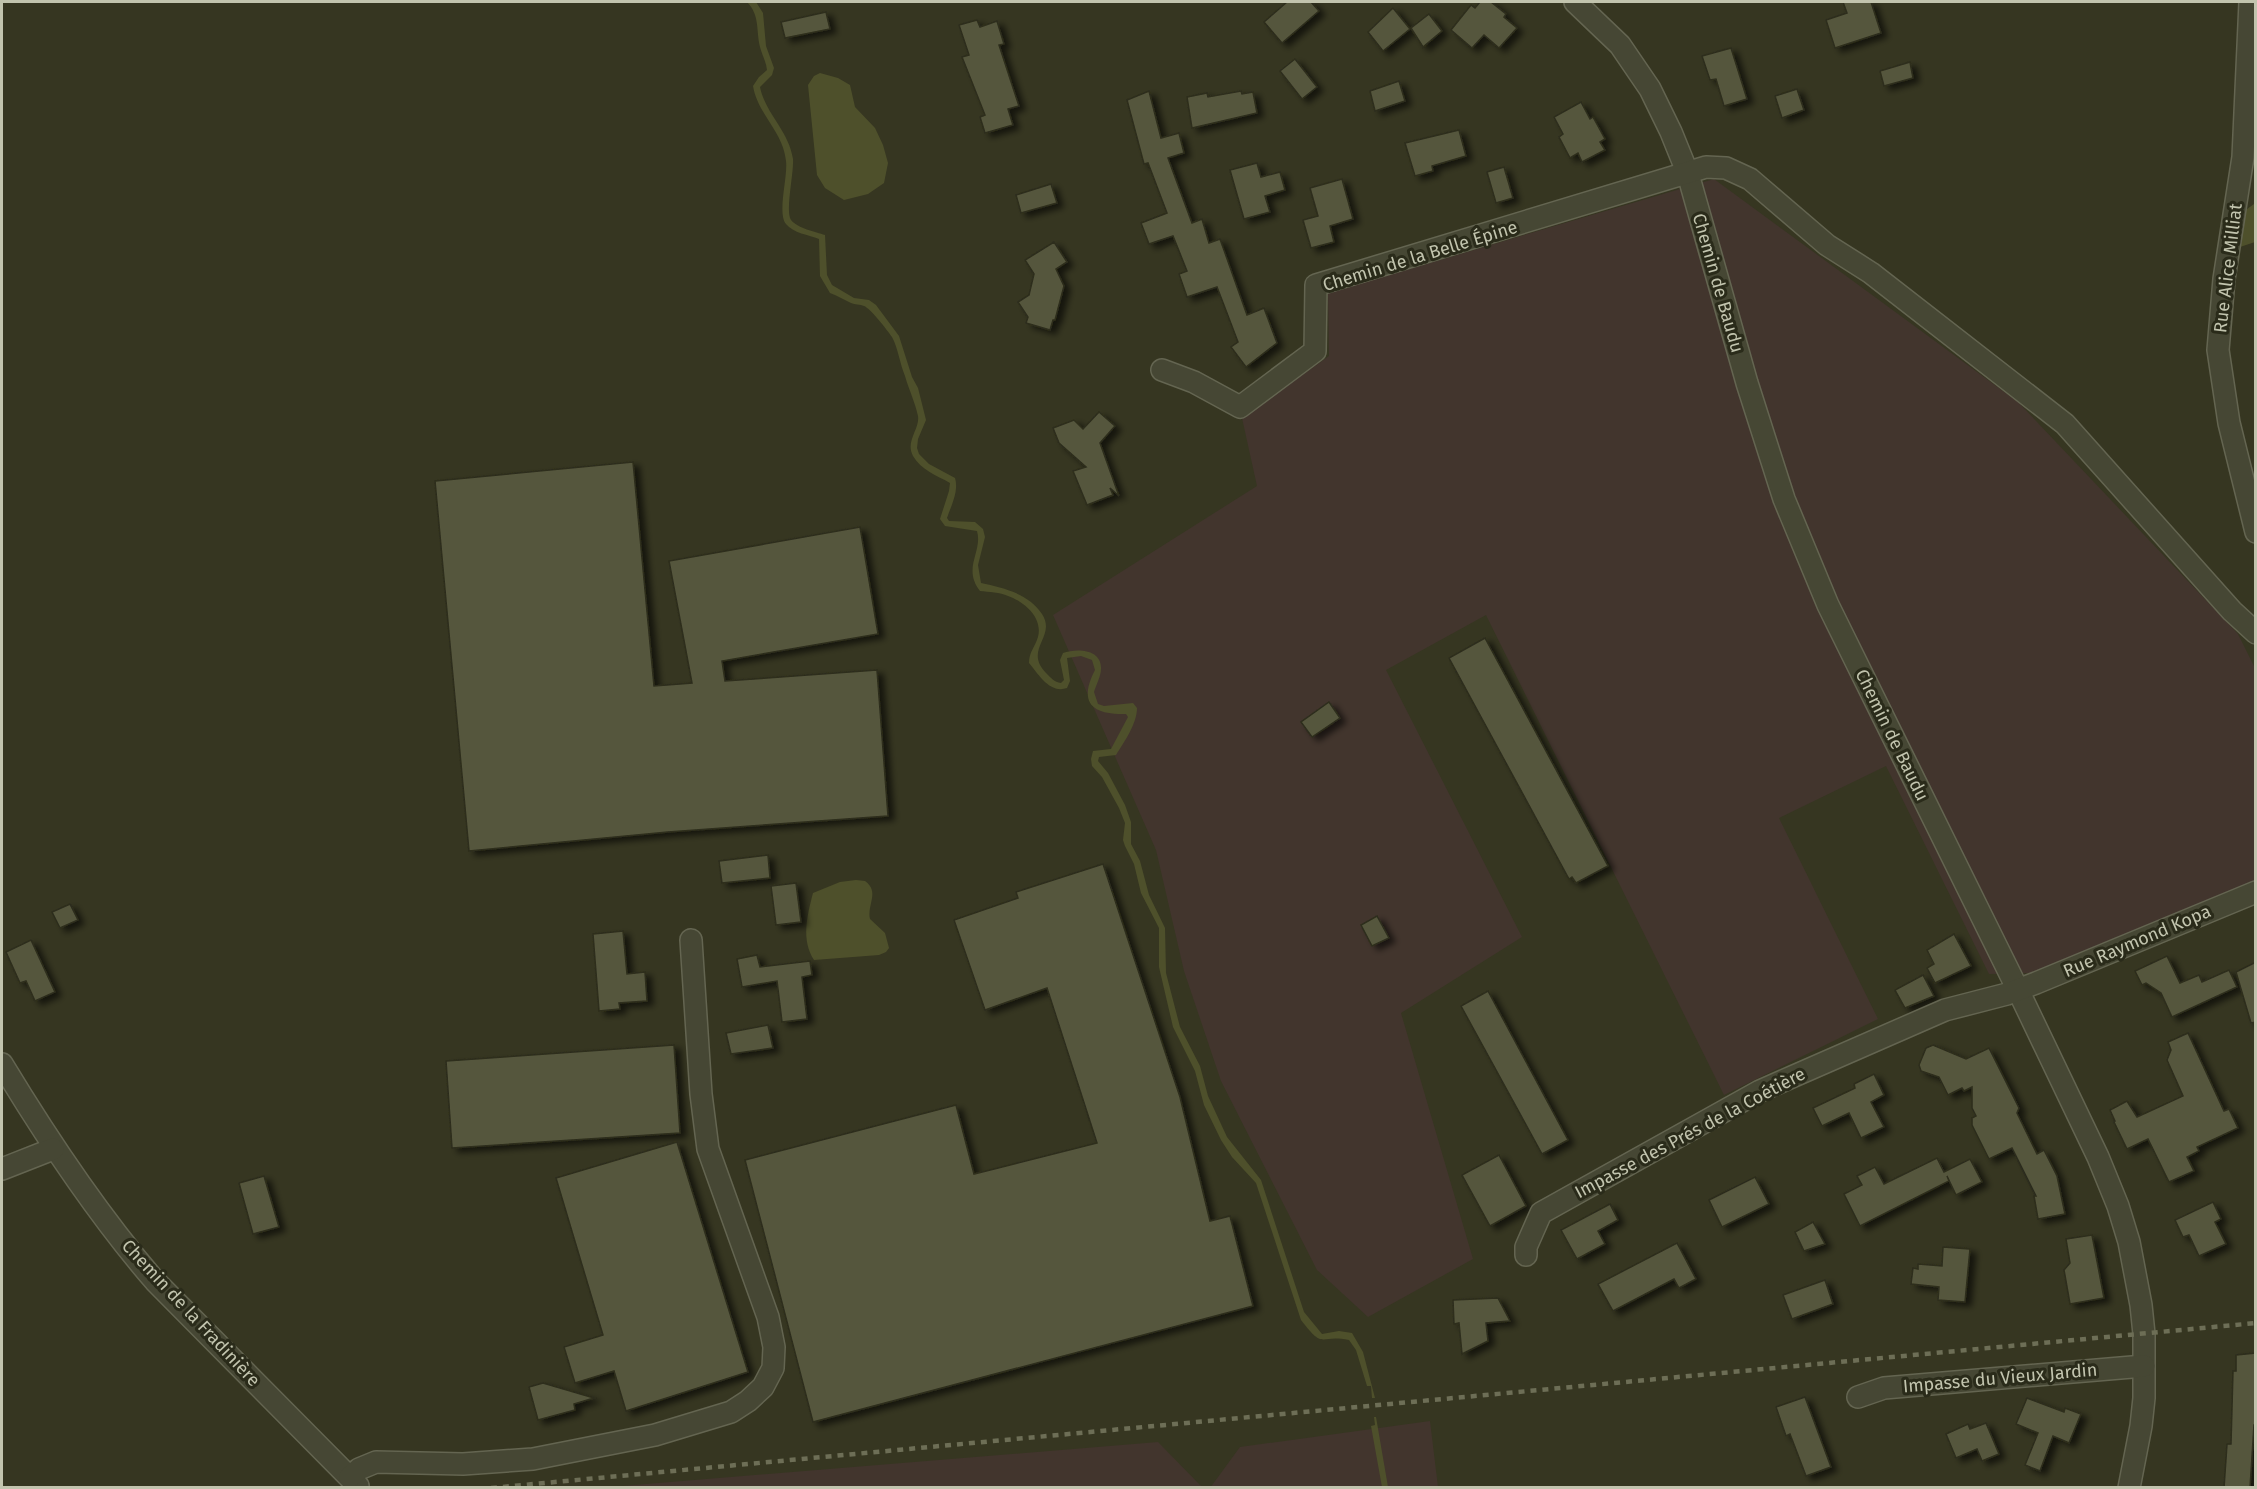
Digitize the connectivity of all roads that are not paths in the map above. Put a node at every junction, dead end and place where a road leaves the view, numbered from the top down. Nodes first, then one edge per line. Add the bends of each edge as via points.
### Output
1 (1575, 2) edge
2 (2250, 2) edge
3 (1688, 174) junction
4 (1162, 370) dead end
5 (2256, 532) edge
6 (2256, 633) edge
7 (2256, 892) edge
8 (691, 940) dead end
9 (2018, 990) junction
10 (2, 1064) edge
11 (53, 1149) junction
12 (2, 1168) edge
13 (1526, 1255) dead end
14 (2144, 1366) junction
15 (1858, 1396) dead end
16 (354, 1482) edge
17 (2129, 1488) edge

1 - 3 street, Chemin de Baudu via 1620,45 1650,89
2 - 5 street, Rue Alice Milliat via 2243,157 2224,279 2218,350 2229,423
3 - 4 street, Chemin de la Belle Épine via 1316,285 1315,351 1240,407
3 - 6 street via 1706,167 1726,168 1750,179 1827,244 1871,273 2066,424
3 - 9 street, Chemin de Baudu via 1784,499 1828,605
7 - 9 street, Rue Raymond Kopa
8 - 16 street via 708,1149 768,1317 774,1347 773,1368 763,1387 731,1412 655,1436 533,1459 463,1464 376,1462 359,1469
9 - 13 street, Impasse des Prés de la Coétière via 1945,1010 1760,1091 1541,1213
9 - 14 street, Chemin de Baudu via 2118,1206 2141,1305
10 - 11 street, Chemin de la Fradinière
11 - 12 street
11 - 16 street, Chemin de la Fradinière via 155,1281
14 - 15 street, Impasse du Vieux Jardin via 1884,1388
14 - 17 street, Chemin de Baudu via 2141,1426

